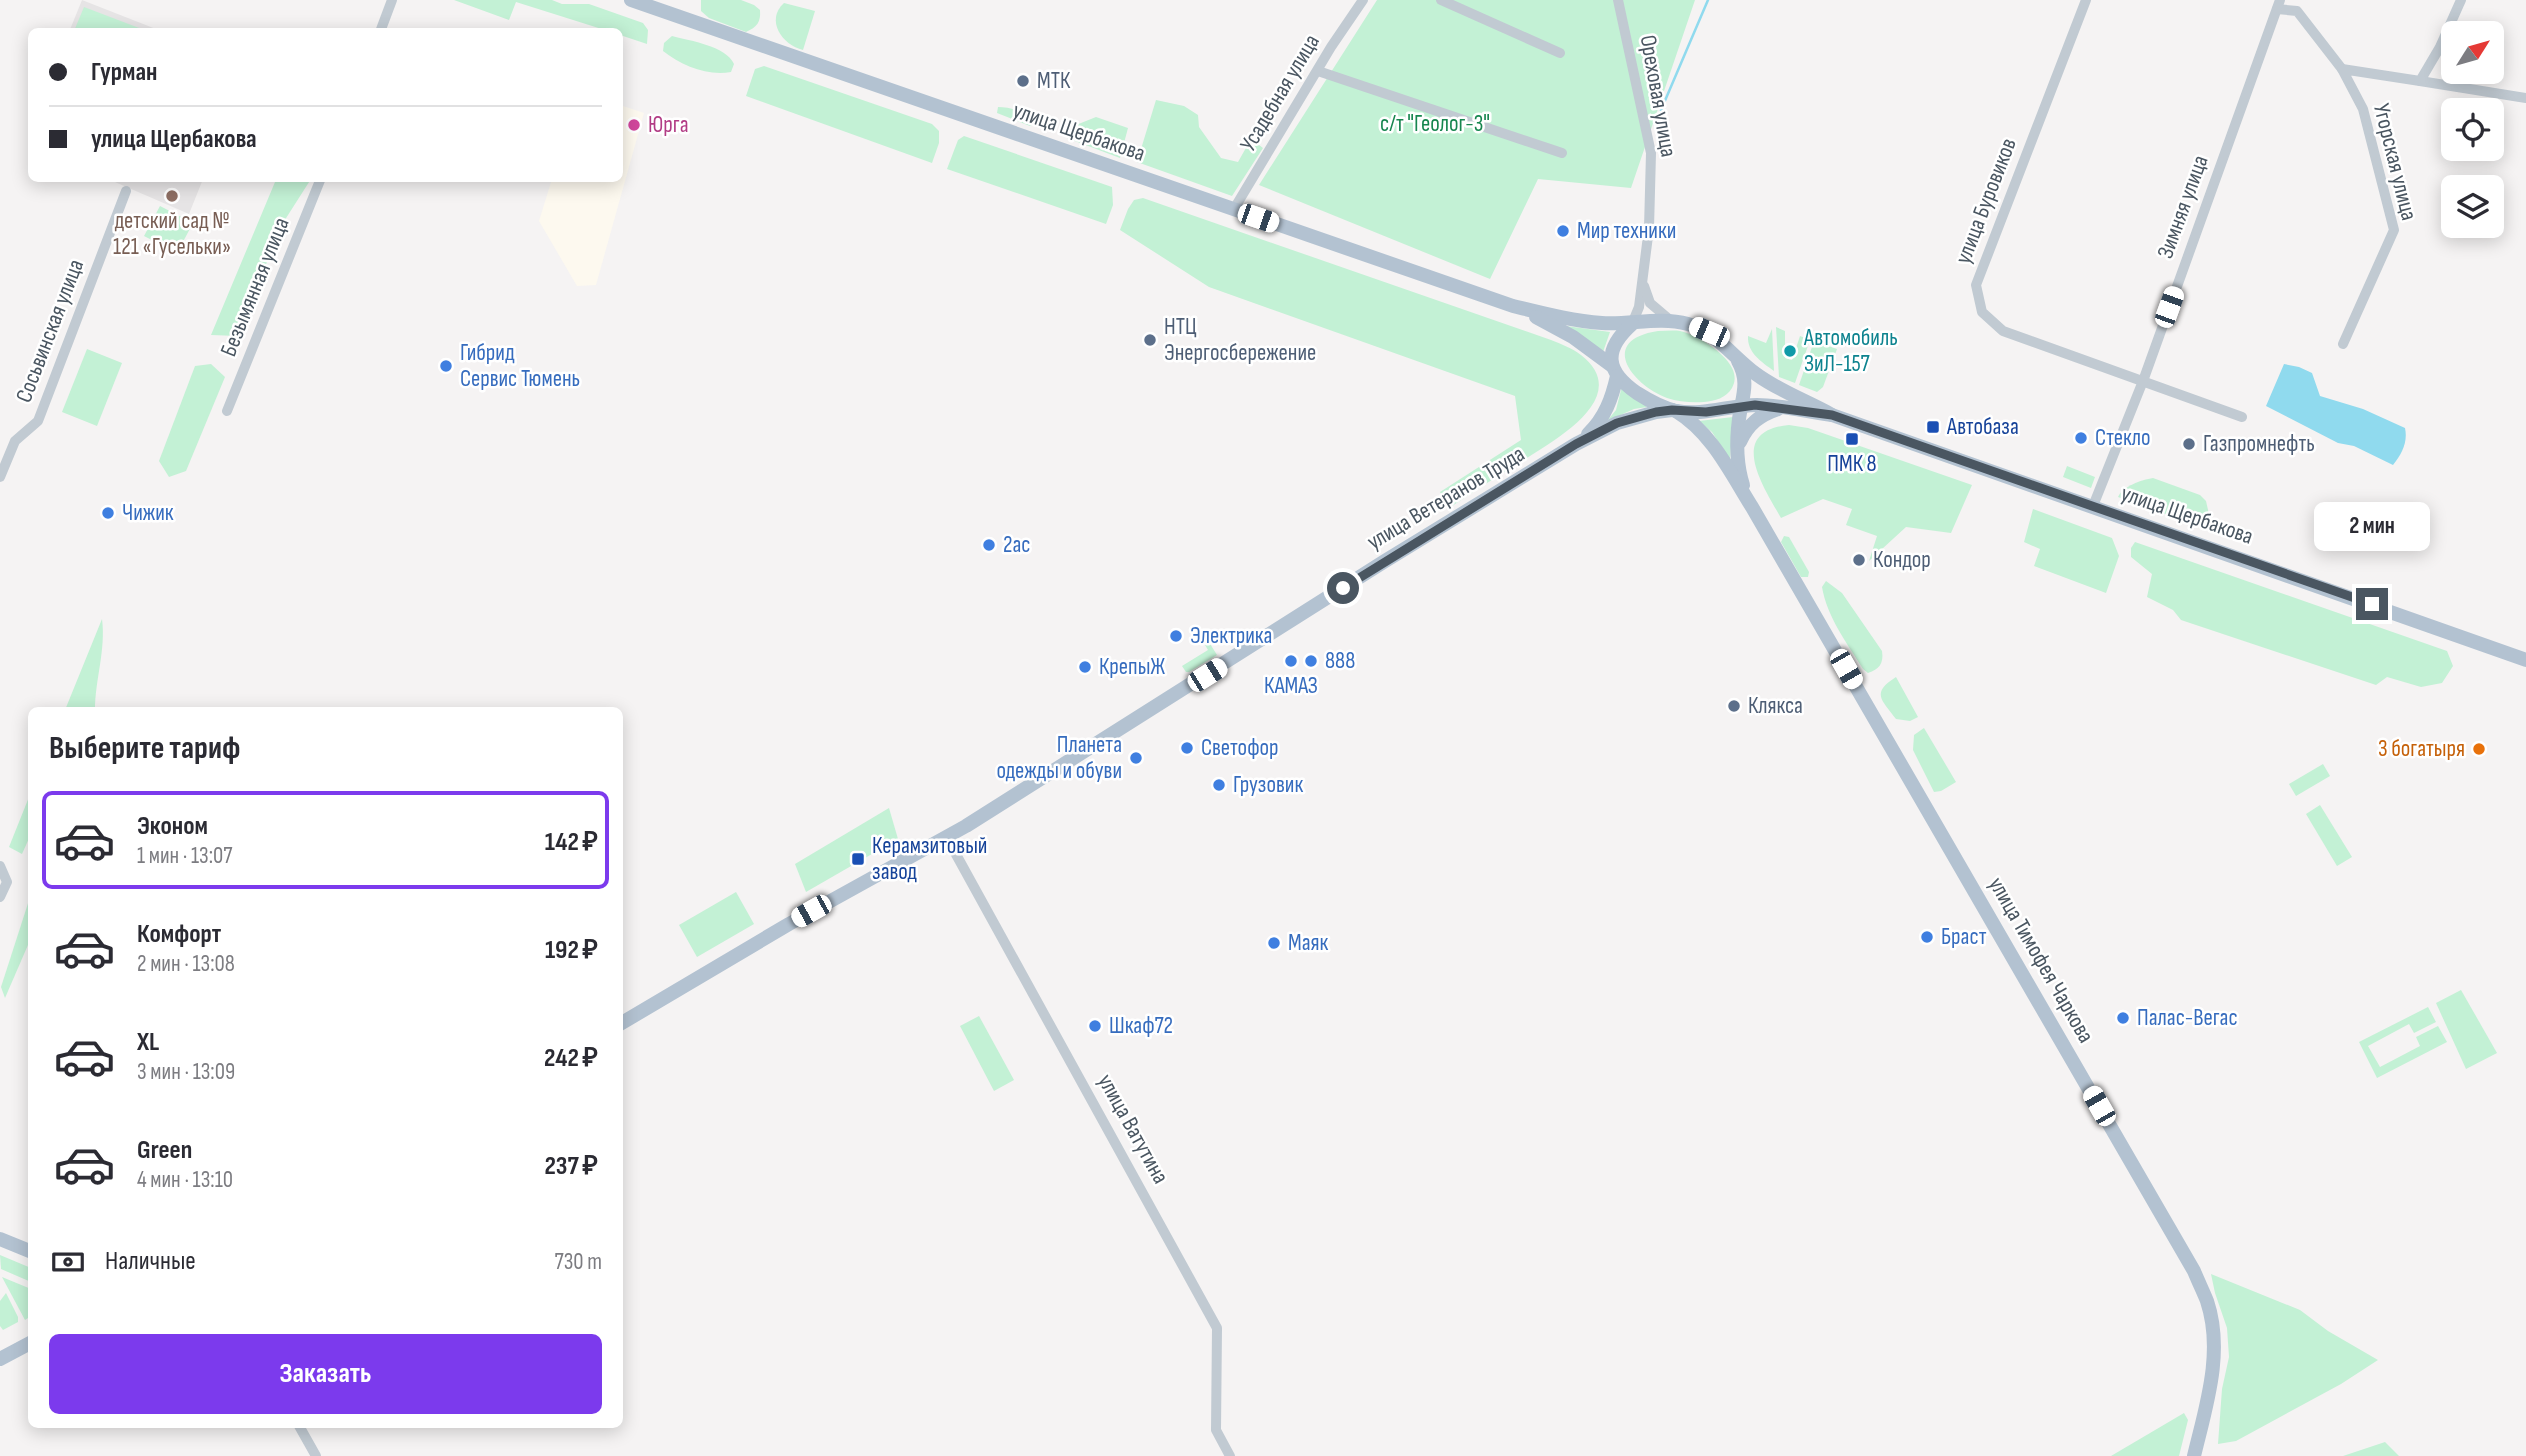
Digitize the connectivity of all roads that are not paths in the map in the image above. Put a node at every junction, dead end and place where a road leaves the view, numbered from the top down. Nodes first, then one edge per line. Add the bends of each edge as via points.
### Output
1 (392, 0) edge
2 (631, 0) edge
3 (1363, 0) edge
4 (1441, 0) edge
5 (1618, 0) edge
6 (2086, 0) edge
7 (2461, 0) edge
8 (2279, 5) edge
9 (382, 28) edge
10 (1560, 53) dead end
11 (2342, 69) junction
12 (1318, 71) junction
13 (2420, 81) junction
14 (2526, 98) edge
15 (1562, 153) dead end
16 (319, 182) edge
17 (126, 191) dead end
18 (1234, 209) junction
19 (1643, 283) junction
20 (1513, 306) junction
21 (1670, 320) junction
22 (1632, 324) junction
23 (2343, 344) dead end
24 (1736, 357) junction
25 (1614, 370) junction
26 (2143, 381) junction
27 (1741, 406) junction
28 (1782, 407) junction
29 (227, 411) dead end
30 (1674, 411) junction
31 (1832, 415) junction
32 (2242, 417) dead end
33 (1576, 444) junction
34 (1737, 450) junction
35 (0, 477) edge
36 (2093, 506) junction
37 (1752, 507) junction
38 (2526, 660) edge
39 (947, 838) junction
40 (0, 866) edge
41 (0, 897) edge
42 (623, 1022) edge
43 (0, 1239) edge
44 (28, 1250) edge
45 (28, 1344) edge
46 (0, 1359) edge
47 (300, 1428) edge
48 (316, 1456) edge
49 (1230, 1456) edge
50 (2194, 1456) edge

1 - 9 street
2 - 18 main road, улица Щербакова
3 - 12 street, Усадебная улица
4 - 10 street
5 - 19 street, Ореховая улица via 1651,153
6 - 26 street, улица Буровиков via 1976,285 1982,312 2003,331
7 - 13 street, Угорская улица
8 - 11 street via 2297,11
8 - 26 street, Зимняя улица
11 - 13 street, Угорская улица
11 - 23 street, Угорская улица via 2363,109 2394,230
12 - 15 street
12 - 18 street, Усадебная улица
13 - 14 street
16 - 29 street, Безымянная улица
17 - 35 street, Сосьвинская улица via 38,421 15,441
18 - 20 main road, улица Щербакова
19 - 21 street via 1650,303
19 - 22 street, Ореховая улица
20 - 22 main road via 1578,321
20 - 25 main road via 1573,337
21 - 22 main road
21 - 24 main road via 1709,332
22 - 25 main road via 1611,353
24 - 27 main road via 1746,382
24 - 31 main road via 1758,375
25 - 30 main road via 1647,400
25 - 33 main road via 1612,397 1605,412
26 - 32 street, улица Буровиков
26 - 36 street, Зимняя улица
27 - 28 main road
27 - 30 main road
27 - 34 main road
28 - 31 main road
28 - 34 main road via 1754,421
30 - 33 main road via 1617,423
30 - 37 main road via 1710,441
31 - 36 main road, улица Щербакова
33 - 39 main road, улица Ветеранов Труда
34 - 37 main road via 1742,483
36 - 38 main road, улица Щербакова
37 - 50 main road, улица Тимофея Чаркова via 2194,1271 2214,1331 2214,1364
39 - 42 main road, улица Ветеранов Труда
39 - 49 street, улица Ватутина via 1217,1328 1216,1430
40 - 41 street via 7,882
43 - 44 main road
45 - 46 main road
47 - 48 street

